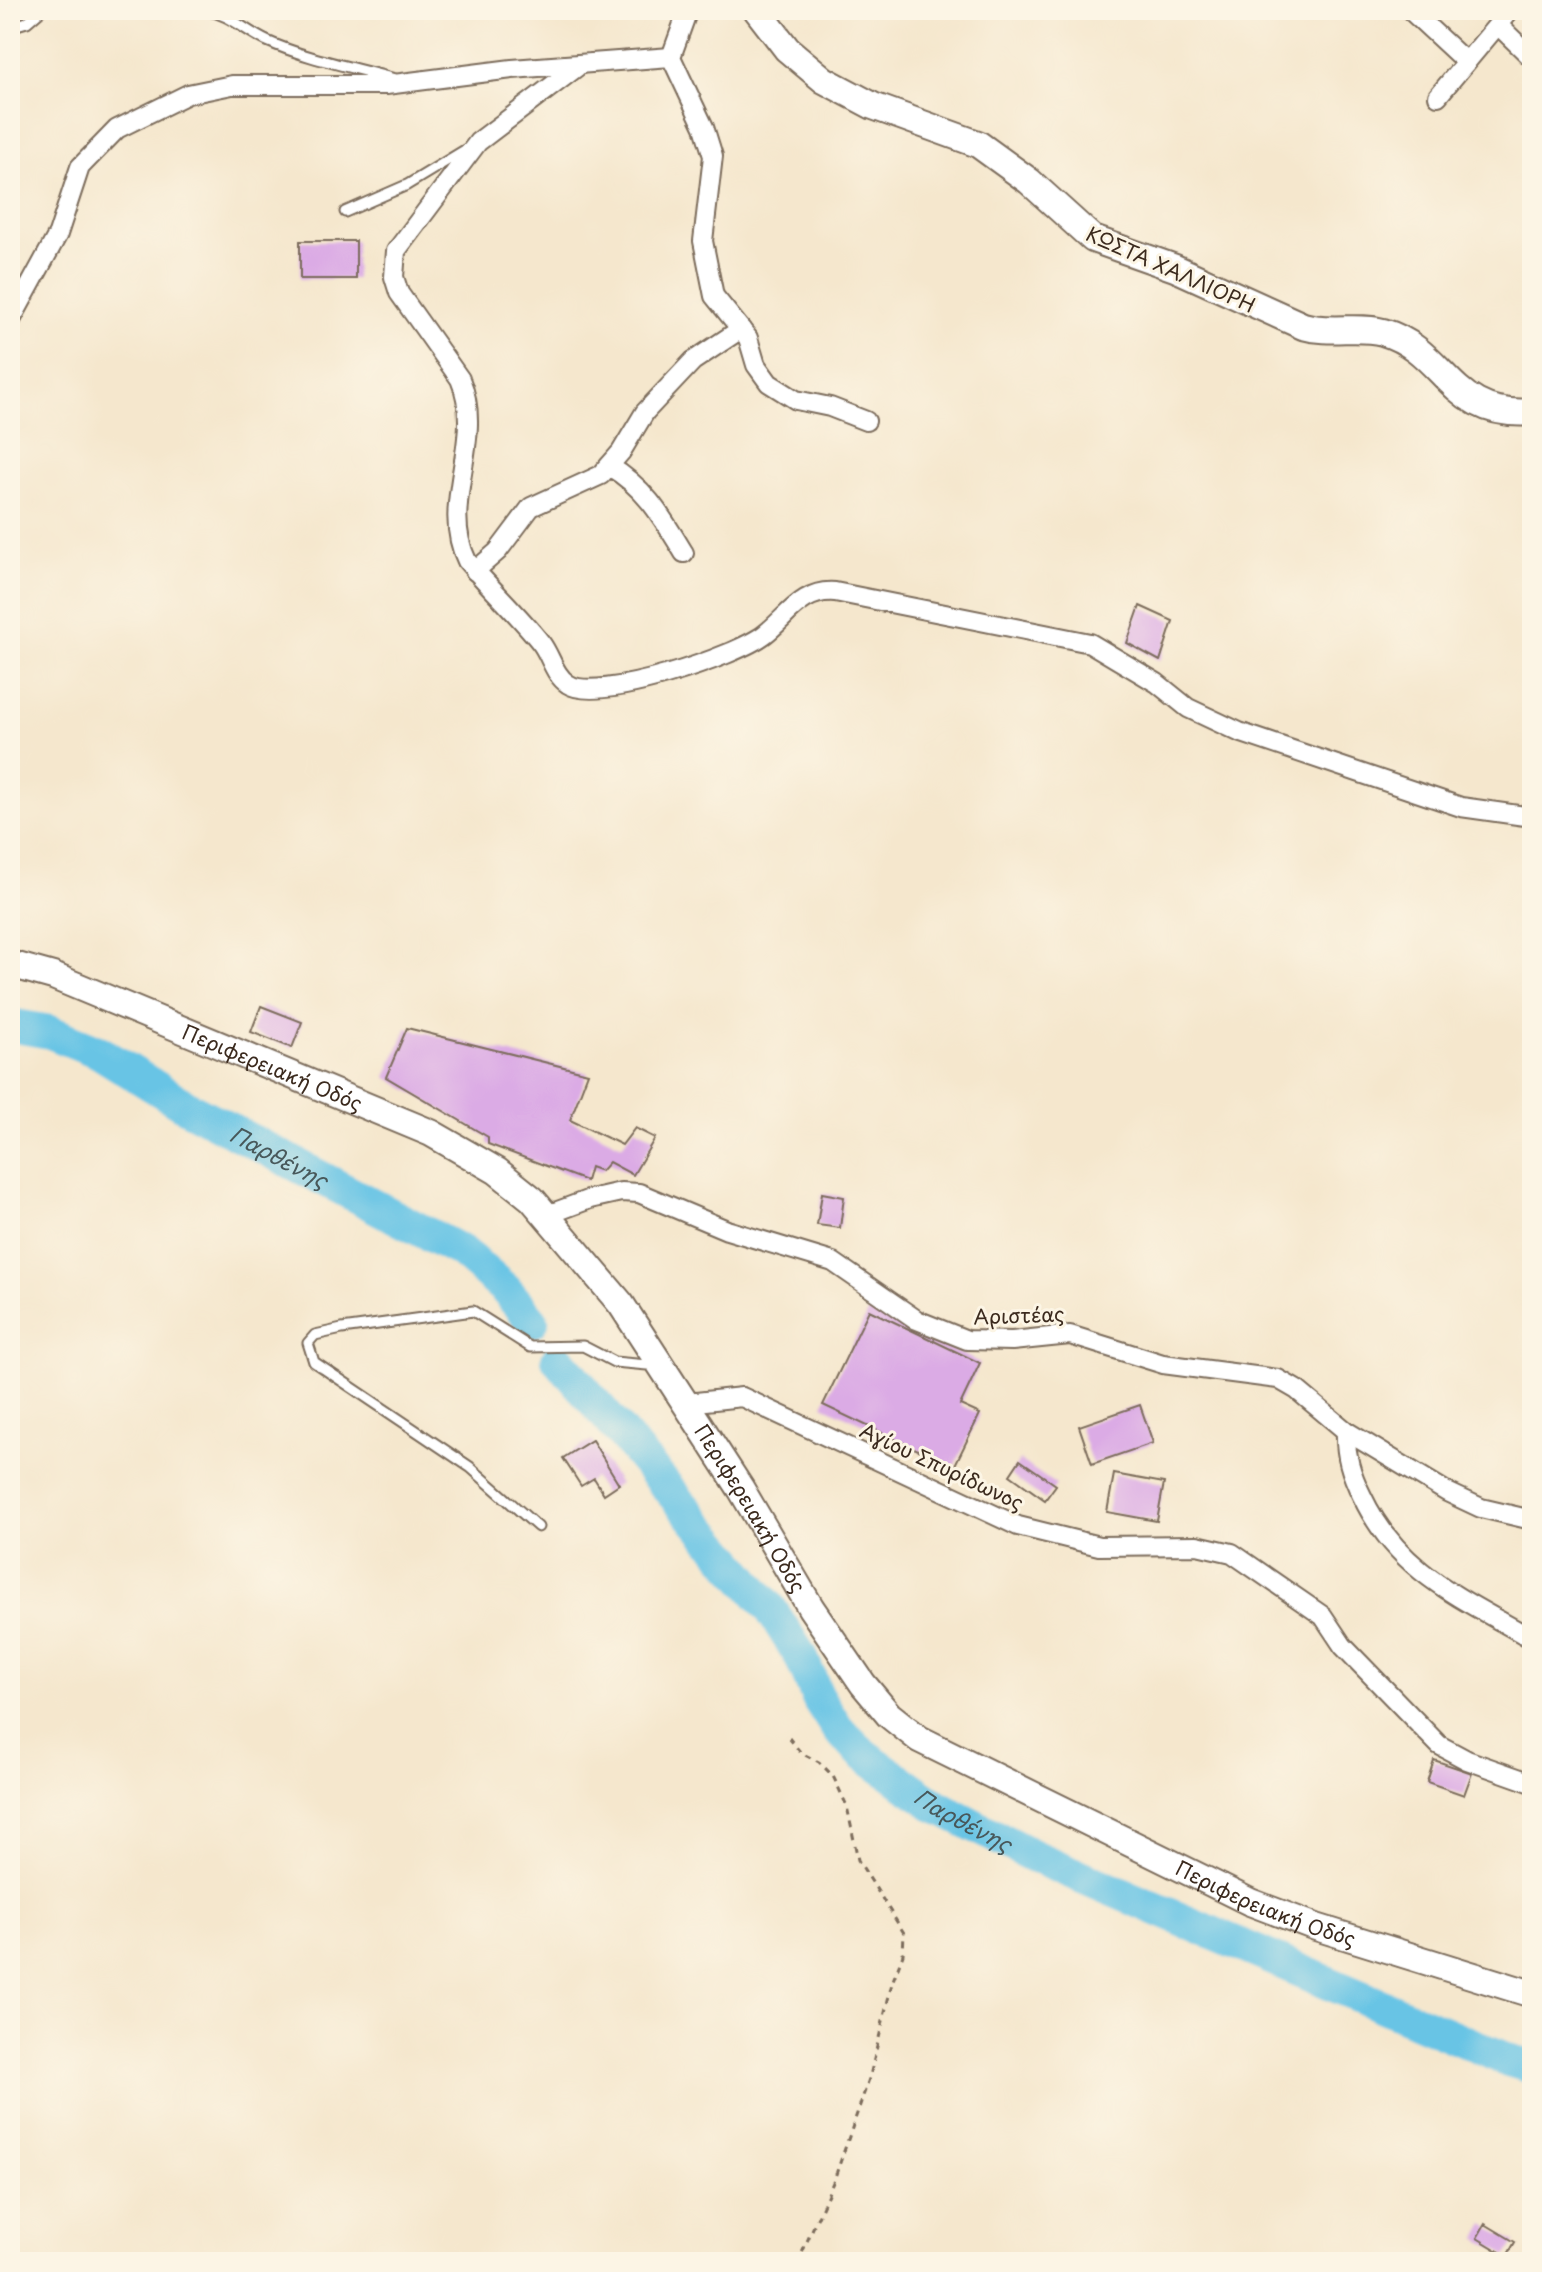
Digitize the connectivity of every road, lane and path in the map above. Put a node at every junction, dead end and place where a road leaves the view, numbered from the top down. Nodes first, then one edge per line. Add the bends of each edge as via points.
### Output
1 (41, 10) edge
2 (205, 10) edge
3 (688, 10) edge
4 (757, 10) edge
5 (1410, 10) edge
6 (1510, 10) edge
7 (1498, 25) junction
8 (10, 27) edge
9 (671, 57) junction
10 (1532, 58) edge
11 (1466, 62) junction
12 (577, 67) junction
13 (410, 83) junction
14 (1438, 96) dead end
15 (478, 142) junction
16 (345, 212) dead end
17 (10, 322) edge
18 (741, 329) junction
19 (1532, 412) edge
20 (866, 421) dead end
21 (609, 466) junction
22 (684, 553) dead end
23 (475, 571) junction
24 (1532, 817) edge
25 (10, 964) edge
26 (547, 1215) junction
27 (661, 1366) junction
28 (687, 1403) junction
29 (1346, 1431) junction
30 (1532, 1520) edge
31 (538, 1527) dead end
32 (1532, 1639) edge
33 (789, 1738) dead end
34 (1532, 1783) edge
35 (1532, 1994) edge
36 (798, 2262) edge

1 - 8 lane
2 - 13 lane via 232,18 284,48
3 - 9 street
4 - 19 main road, ΚΩΣΤΑ ΧΑΛΛΙΟΡΗ via 787,49 824,80 873,106 978,144 1093,239 1175,268 1303,326 1382,332 1401,340 1475,403 1503,414
5 - 11 street
6 - 7 street
7 - 10 street
7 - 11 street
9 - 12 street
9 - 18 street via 713,156 703,241 709,281 719,304
11 - 14 street
12 - 13 street via 512,69
12 - 15 street
13 - 17 street via 209,88 117,129 80,167 58,234
15 - 16 lane via 407,185
15 - 23 street via 405,237 394,264 406,306 466,392 470,423 456,529 461,550
18 - 20 street via 761,374 781,393
18 - 21 street via 693,361 645,412
21 - 22 street via 649,496
21 - 23 street via 590,482 531,507 498,551
23 - 24 street via 543,645 561,678 582,690 600,691 719,659 749,646 811,594 835,592 1090,643 1188,708 1239,732 1461,807
25 - 26 main road, Περιφερειακή Οδός via 161,1019 431,1133 497,1171
26 - 27 main road, Περιφερειακή Οδός via 621,1304
26 - 29 street, Αριστέας via 606,1195 639,1193 727,1230 833,1262 940,1332 989,1342 1070,1335 1163,1364 1267,1376 1287,1382
27 - 28 main road, Περιφερειακή Οδός
27 - 31 lane via 614,1362 583,1346 530,1347 473,1311 342,1329 315,1335 308,1343 314,1362 470,1467
28 - 34 street, Αγίου Σπυρίδωνος via 742,1397 1018,1526 1099,1546 1197,1545 1232,1553 1323,1616 1343,1646 1439,1745
28 - 35 main road, Περιφερειακή Οδός via 863,1684 919,1739 1250,1902
29 - 30 street, Αριστέας via 1467,1502
29 - 32 street via 1356,1483 1375,1524 1401,1557
33 - 36 path via 833,1776 847,1806 858,1860 904,1933 870,2076

